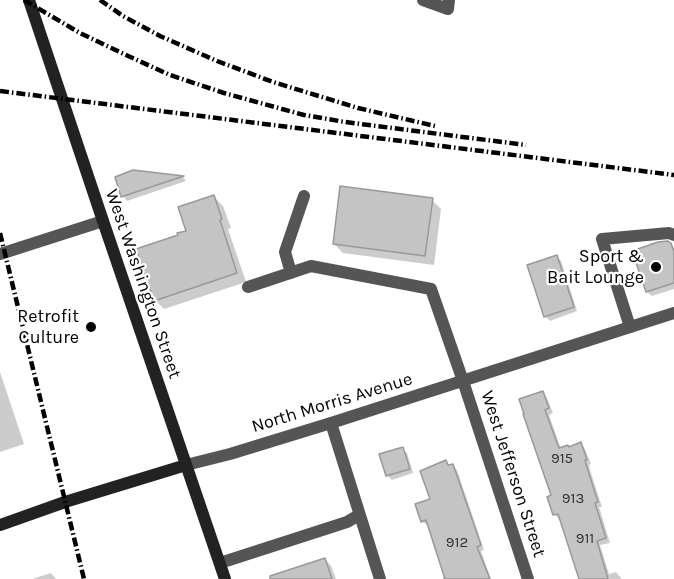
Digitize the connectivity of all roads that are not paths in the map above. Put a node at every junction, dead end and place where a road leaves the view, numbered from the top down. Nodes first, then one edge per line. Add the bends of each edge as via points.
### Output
1 (29, 0) edge
2 (423, 0) edge
3 (449, 0) edge
4 (304, 195) dead end
5 (103, 221) junction
6 (674, 235) edge
7 (0, 254) edge
8 (291, 273) junction
9 (248, 287) dead end
10 (674, 313) edge
11 (630, 327) junction
12 (463, 381) junction
13 (331, 423) junction
14 (186, 465) junction
15 (359, 515) junction
16 (0, 525) edge
17 (220, 563) junction
18 (225, 579) edge
19 (380, 579) edge
20 (528, 579) edge

1 - 5 main road, West Washington Street
2 - 3 street via 448,9
4 - 8 street via 285,252
5 - 7 street
5 - 14 main road, West Washington Street
6 - 11 street via 602,239
8 - 9 street
8 - 12 street, West Jefferson Street via 311,266 431,289
10 - 11 street, North Morris Avenue
11 - 12 street, North Morris Avenue
12 - 13 street, North Morris Avenue
12 - 20 street, West Jefferson Street
13 - 14 street, North Morris Avenue
13 - 15 street
14 - 16 main road, North Morris Avenue
14 - 17 main road, West Washington Street
15 - 17 street
15 - 19 street
17 - 18 main road, West Washington Street

